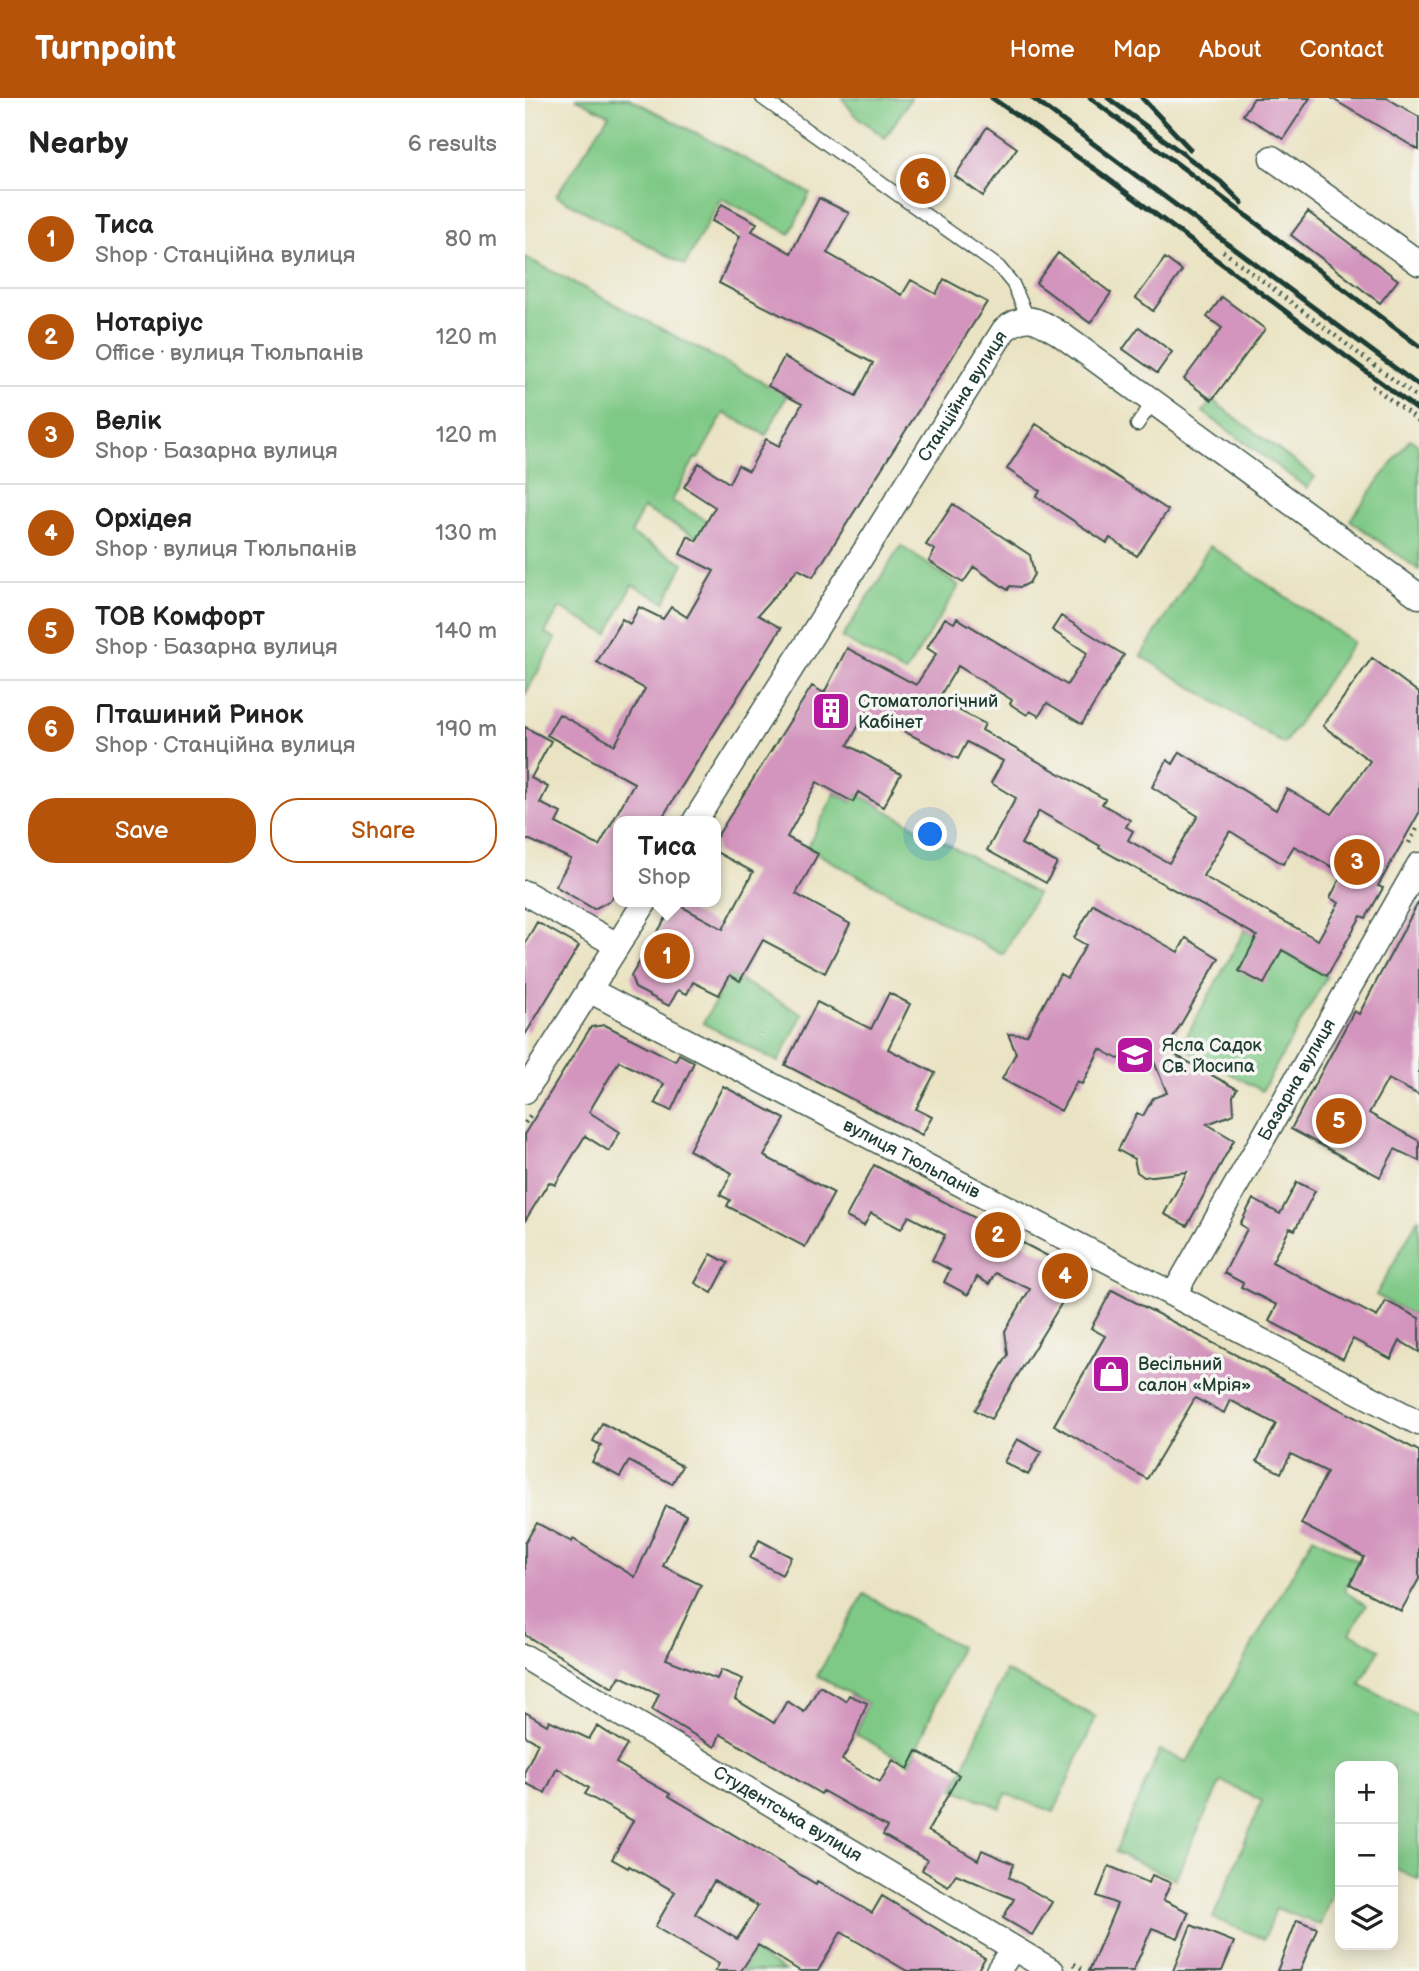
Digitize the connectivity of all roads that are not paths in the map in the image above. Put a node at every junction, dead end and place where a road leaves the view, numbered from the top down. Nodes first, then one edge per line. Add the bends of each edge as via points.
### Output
1 (762, 98) edge
2 (1272, 158) dead end
3 (1419, 263) edge
4 (1028, 318) junction
5 (1153, 402) junction
6 (1137, 425) dead end
7 (1419, 596) edge
8 (698, 816) edge
9 (1411, 859) edge
10 (525, 893) edge
11 (642, 907) edge
12 (618, 945) junction
13 (589, 990) junction
14 (525, 1091) edge
15 (1174, 1294) junction
16 (1419, 1423) edge
17 (525, 1657) edge
18 (1013, 1948) junction
19 (998, 1971) edge
20 (1052, 1971) edge

1 - 4 lane via 999,267 1013,284
2 - 3 street
4 - 5 street, Станційна вулиця via 1059,333
4 - 8 street, Станційна вулиця via 1005,330
5 - 6 lane
5 - 7 street, Станційна вулиця
9 - 15 street, Базарна вулиця
10 - 12 street
11 - 12 street
12 - 13 street
13 - 14 street
13 - 15 street, вулиця Тюльпанів
15 - 16 street, вулиця Тюльпанів
17 - 18 street, Студентська вулиця
18 - 19 street
18 - 20 street, Студентська вулиця

